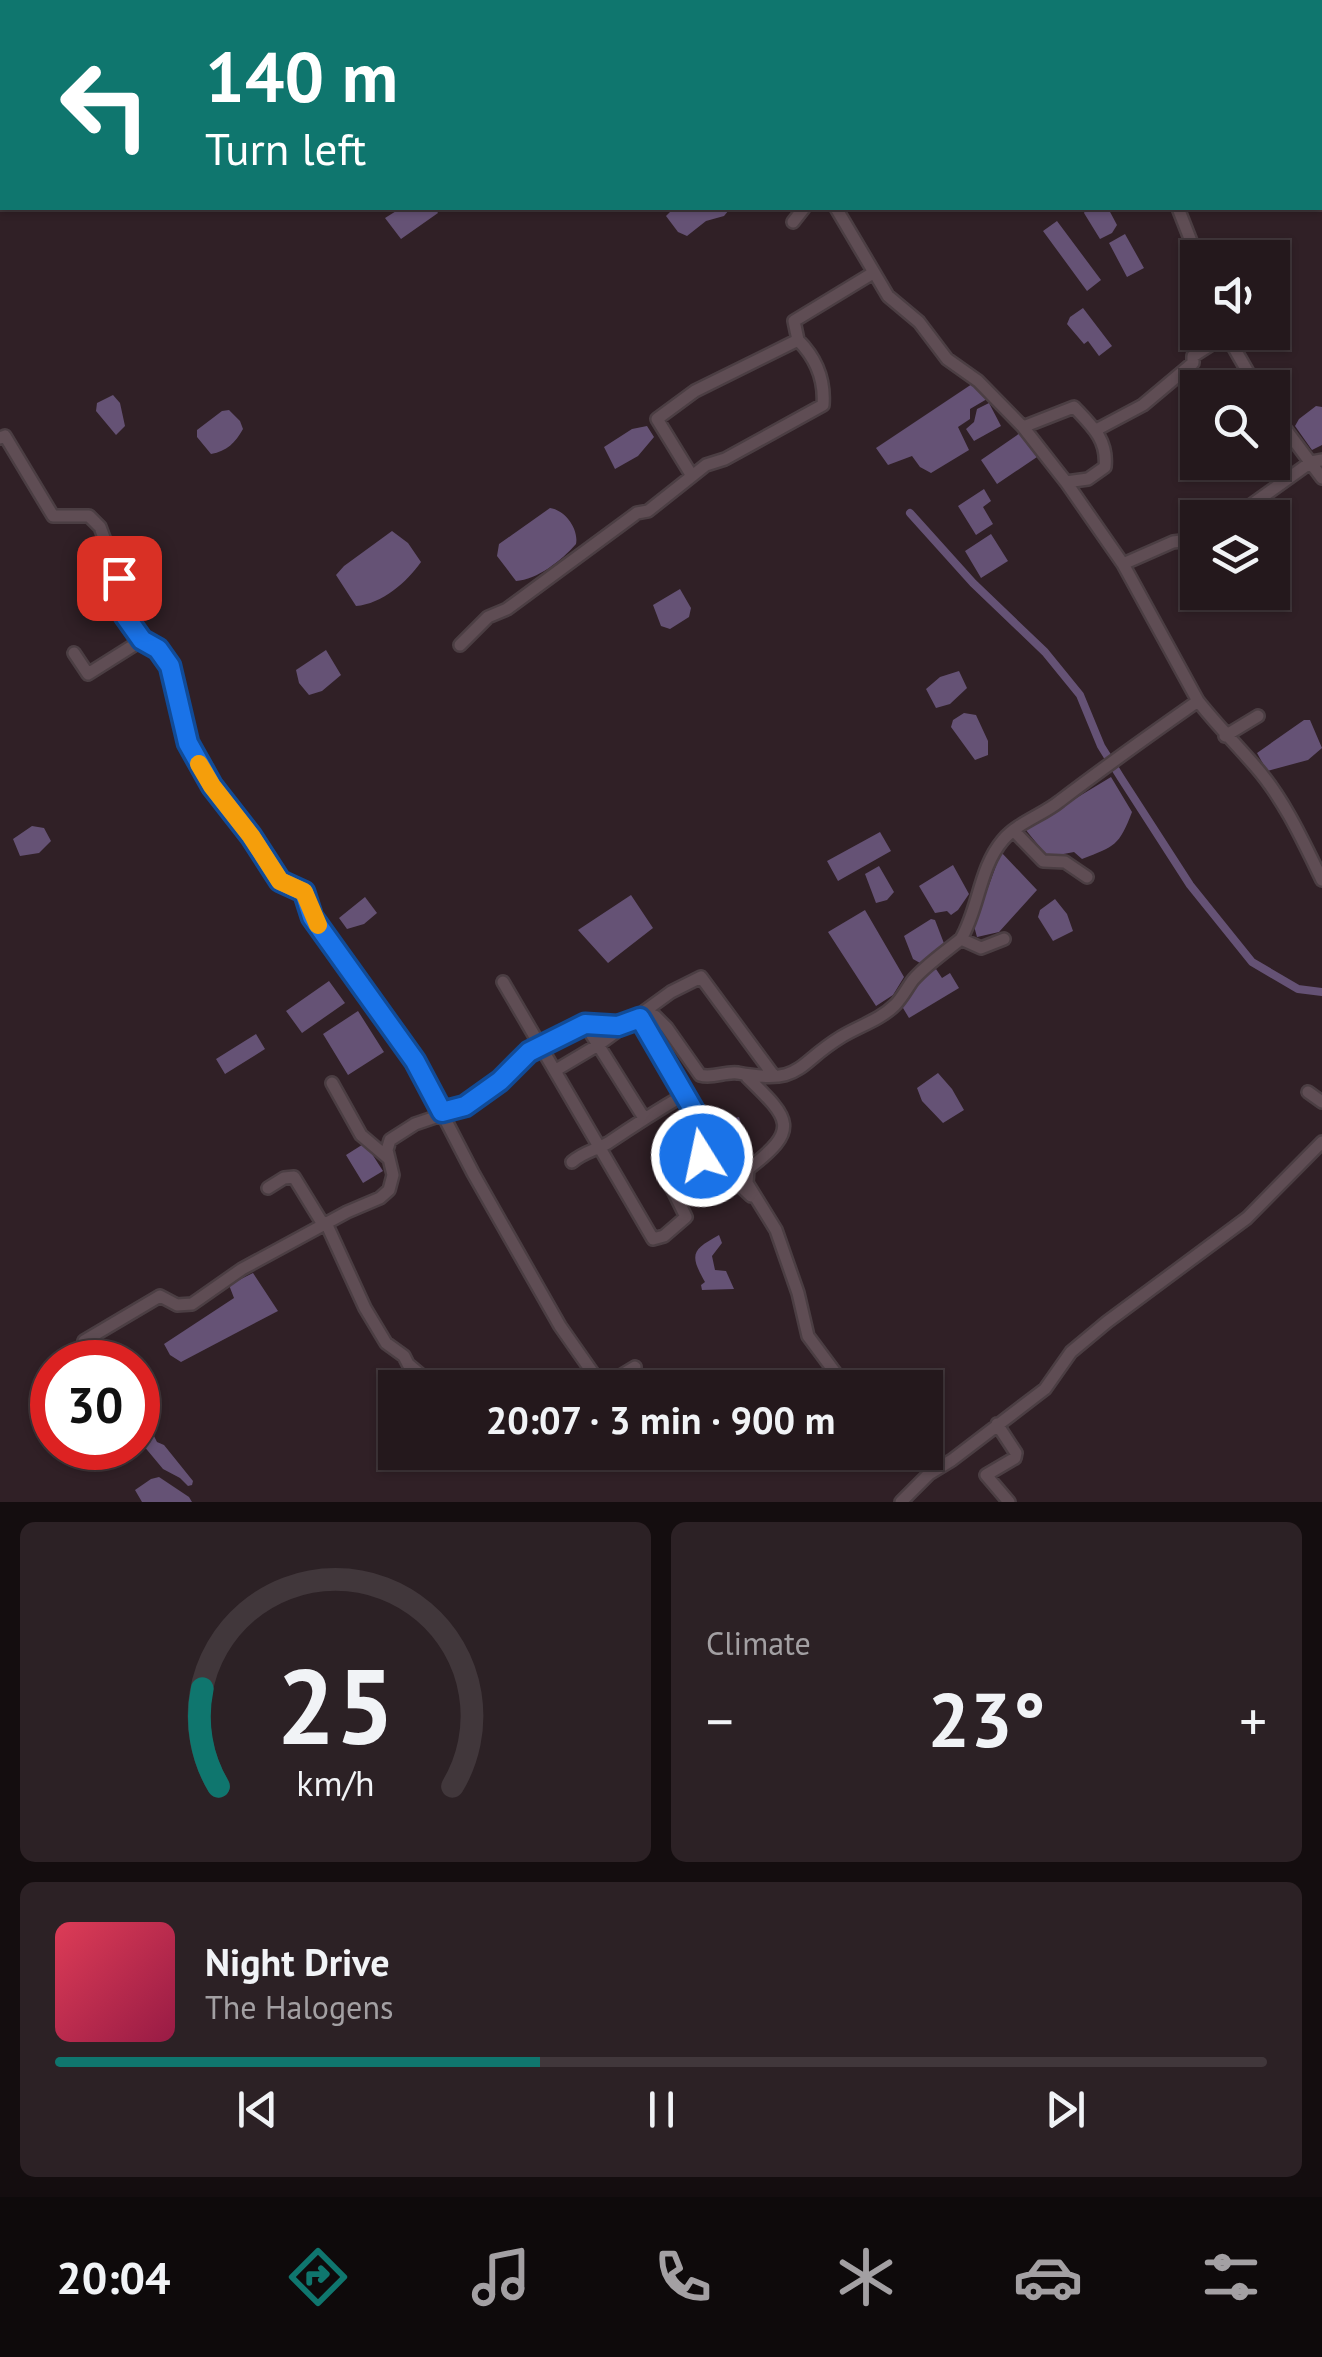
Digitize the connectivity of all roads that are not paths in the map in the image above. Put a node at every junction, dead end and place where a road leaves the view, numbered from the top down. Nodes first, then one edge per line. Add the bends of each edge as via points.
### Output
1 (802, 210) edge
2 (837, 210) edge
3 (1179, 210) edge
4 (793, 222) dead end
5 (1191, 240) edge
6 (874, 273) junction
7 (798, 340) junction
8 (1202, 350) edge
9 (1023, 427) junction
10 (1096, 430) junction
11 (1290, 432) edge
12 (0, 438) edge
13 (1317, 461) edge
14 (692, 476) junction
15 (1322, 478) edge
16 (1066, 482) junction
17 (1260, 500) edge
18 (1180, 541) edge
19 (1123, 564) junction
20 (142, 640) junction
21 (460, 644) dead end
22 (74, 653) dead end
23 (1198, 701) junction
24 (1258, 716) dead end
25 (1225, 736) junction
26 (1014, 831) junction
27 (1088, 877) dead end
28 (1322, 880) edge
29 (960, 939) junction
30 (1004, 940) dead end
31 (503, 982) dead end
32 (635, 1020) junction
33 (585, 1024) junction
34 (598, 1045) junction
35 (542, 1046) junction
36 (556, 1070) junction
37 (774, 1076) junction
38 (747, 1077) junction
39 (332, 1084) dead end
40 (1308, 1092) dead end
41 (684, 1095) junction
42 (1322, 1102) edge
43 (442, 1112) junction
44 (644, 1118) junction
45 (1322, 1142) edge
46 (599, 1147) junction
47 (702, 1156) junction
48 (388, 1158) junction
49 (572, 1162) dead end
50 (268, 1188) dead end
51 (757, 1203) junction
52 (326, 1223) junction
53 (86, 1340) edge
54 (635, 1367) dead end
55 (415, 1370) edge
56 (833, 1370) edge
57 (997, 1424) junction
58 (901, 1502) edge
59 (1009, 1502) edge

1 - 4 street
2 - 6 street
3 - 5 street
6 - 7 street via 794,320
6 - 9 street via 948,359
7 - 14 street via 812,354 823,405
7 - 14 street via 696,391 656,419
8 - 10 street via 1143,405
9 - 10 street via 1074,407
9 - 16 street
10 - 16 street via 1107,450 1105,468
11 - 13 street
12 - 20 street via 5,436 53,516 90,516 100,527 125,616
13 - 15 street
13 - 17 street
14 - 21 street via 488,617
16 - 19 street
18 - 19 street
19 - 23 street
20 - 22 street via 88,674
20 - 43 street via 170,666 188,743 212,786 280,881 304,892 312,917 415,1061
23 - 25 street
23 - 26 street
24 - 25 street
25 - 28 street via 1295,824
26 - 27 street via 1044,861 1065,862
26 - 29 street via 992,856
29 - 30 street via 981,948
29 - 37 street via 895,1005 798,1072
31 - 35 street
32 - 33 street
32 - 34 street
32 - 37 street via 701,977
32 - 38 street via 654,1016 700,1075
32 - 41 street
33 - 34 street
33 - 35 street
34 - 36 street
34 - 44 street
35 - 36 street
35 - 43 street via 465,1106
36 - 46 street
37 - 38 street
38 - 51 street via 780,1112 785,1129 780,1142 748,1169
39 - 48 street via 362,1135
40 - 42 street
41 - 44 street
41 - 47 street via 705,1130
43 - 48 street via 390,1140
43 - 54 street via 536,1285 595,1376 606,1384
44 - 46 street
45 - 57 street via 1248,1218 1107,1322 1071,1352 1045,1389
46 - 47 street via 653,1239 686,1217 660,1166 696,1150
46 - 49 street
47 - 51 street via 717,1177 734,1180
48 - 52 street via 389,1190
50 - 52 street via 294,1177
51 - 56 street via 776,1230 808,1336
52 - 53 street via 192,1304 160,1296
52 - 55 street via 364,1308 386,1343
57 - 58 street
57 - 59 street via 1015,1458 986,1475

